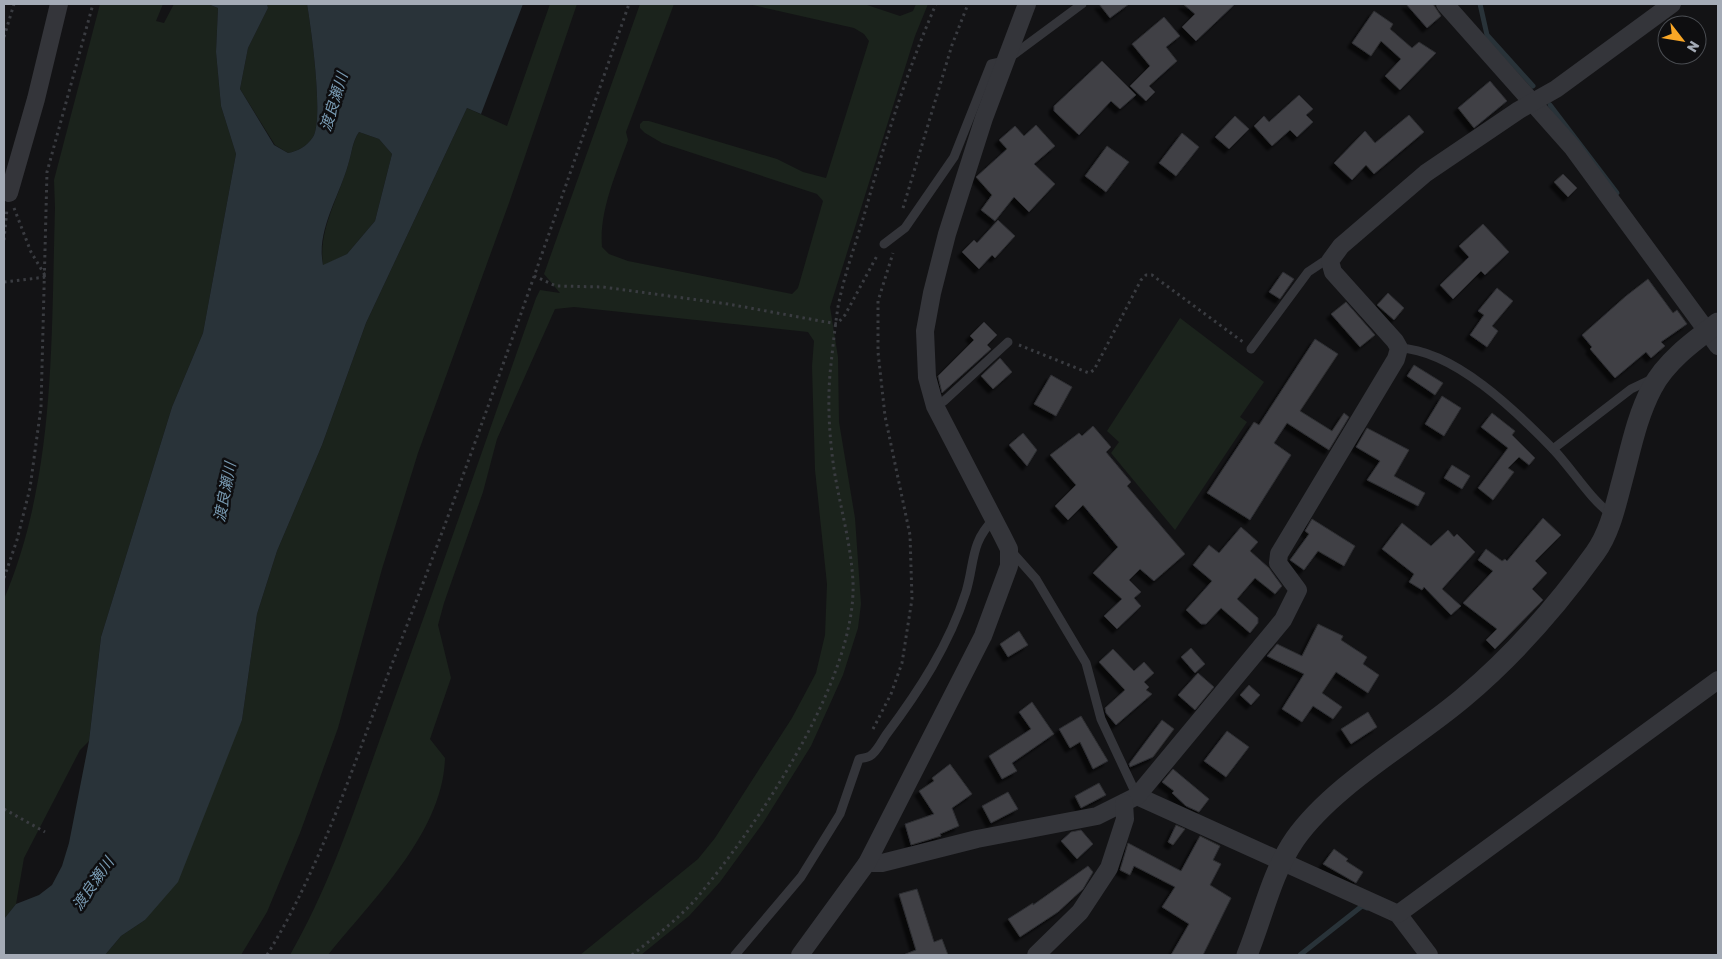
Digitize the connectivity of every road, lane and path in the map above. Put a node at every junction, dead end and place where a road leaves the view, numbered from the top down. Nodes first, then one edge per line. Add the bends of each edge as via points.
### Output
1 (14, 4) edge
2 (59, 4) edge
3 (93, 4) edge
4 (629, 4) edge
5 (936, 4) edge
6 (968, 4) edge
7 (1027, 4) edge
8 (1082, 4) edge
9 (1445, 4) edge
10 (1672, 4) edge
11 (4, 37) edge
12 (1005, 61) junction
13 (1532, 103) junction
14 (9, 193) junction
15 (899, 232) junction
16 (4, 240) edge
17 (884, 244) joint
18 (1330, 261) junction
19 (534, 276) junction
20 (46, 277) junction
21 (4, 282) edge
22 (837, 324) junction
23 (1715, 333) edge
24 (1008, 342) joint
25 (1399, 348) junction
26 (1251, 349) joint
27 (1659, 377) junction
28 (935, 406) junction
29 (1553, 449) junction
30 (1613, 516) junction
31 (994, 519) junction
32 (1008, 549) junction
33 (4, 578) edge
34 (1718, 680) edge
35 (871, 734) dead end
36 (1131, 799) junction
37 (4, 810) edge
38 (45, 832) dead end
39 (1280, 862) junction
40 (867, 863) junction
41 (1398, 914) junction
42 (267, 955) edge
43 (632, 955) edge
44 (735, 955) edge
45 (800, 955) edge
46 (1036, 955) edge
47 (1248, 955) edge
48 (1429, 955) edge

1 - 11 path
2 - 14 street
3 - 20 path via 47,172
4 - 19 path
5 - 22 path via 884,143 838,308
6 - 15 path via 952,45 910,182
7 - 12 street
8 - 12 lane
9 - 13 street
10 - 13 street
12 - 15 lane via 991,64 954,157
12 - 28 street via 948,234 928,310 924,350
13 - 18 street via 1426,173 1341,246
13 - 23 street via 1592,173
14 - 16 path
14 - 20 path via 31,252
15 - 17 lane
15 - 35 path via 878,301 878,352 885,416 910,535 912,599 902,663
17 - 22 path
18 - 25 street via 1333,272
18 - 26 lane via 1308,272
19 - 22 path via 556,286 603,288 710,301
19 - 42 path via 418,597 324,840 288,922
20 - 21 path
20 - 33 path via 42,407 30,488 18,540
22 - 43 path via 830,366 829,415 834,470 848,531 853,583 850,627 838,665 789,769 742,840 694,901
23 - 27 street via 1684,350
24 - 26 path via 1089,373 1094,370 1141,280 1152,275
24 - 28 lane
25 - 29 lane via 1429,354 1478,383
25 - 36 street via 1396,359 1279,554 1278,563 1298,590 1283,620
27 - 29 lane via 1631,389
27 - 30 street via 1639,420
28 - 31 street
29 - 30 lane
30 - 39 street via 1598,548 1574,582 1522,641 1464,697 1321,808
31 - 32 street
31 - 44 lane via 981,532 966,592 933,667 871,756 858,759 840,814 801,877
32 - 36 lane via 1036,579 1086,664 1101,720
32 - 40 street via 1009,566 983,636
34 - 41 street
36 - 39 street
36 - 40 street via 1097,816 978,839 882,863
36 - 46 street via 1109,868 1080,912
37 - 38 path
39 - 41 street
39 - 47 street
40 - 45 street
41 - 48 street

